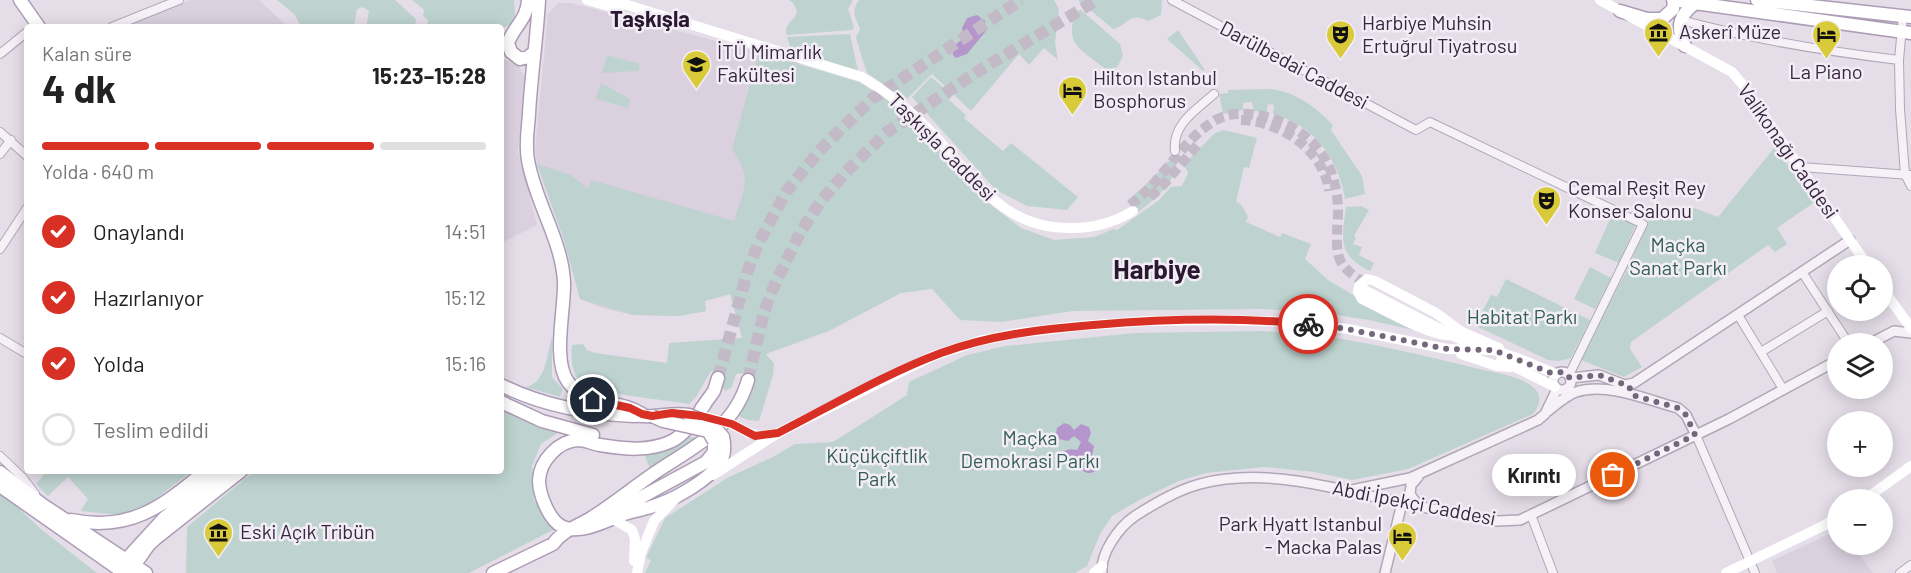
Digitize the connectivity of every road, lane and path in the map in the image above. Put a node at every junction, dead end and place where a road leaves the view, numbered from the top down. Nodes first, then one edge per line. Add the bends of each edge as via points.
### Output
1 (13, 0) edge
2 (20, 0) edge
3 (179, 0) edge
4 (539, 0) edge
5 (548, 0) edge
6 (587, 0) edge
7 (611, 0) edge
8 (1172, 0) edge
9 (1600, 0) edge
10 (1674, 0) edge
11 (1757, 0) edge
12 (527, 2) edge
13 (1697, 2) edge
14 (1818, 4) edge
15 (1620, 11) junction
16 (661, 16) junction
17 (538, 17) junction
18 (1907, 17) edge
19 (1681, 20) junction
20 (29, 24) edge
21 (37, 24) edge
22 (119, 24) edge
23 (515, 29) junction
24 (1905, 33) edge
25 (24, 34) edge
26 (504, 34) edge
27 (1685, 46) junction
28 (1, 51) edge
29 (534, 52) junction
30 (1899, 60) junction
31 (1214, 94) dead end
32 (0, 132) edge
33 (10, 140) junction
34 (1175, 151) dead end
35 (24, 153) edge
36 (0, 154) edge
37 (1801, 167) junction
38 (1908, 175) edge
39 (1911, 186) edge
40 (1132, 208) tunnel mouth
41 (24, 212) edge
42 (1850, 240) junction
43 (1, 244) edge
44 (1860, 255) edge
45 (1802, 272) junction
46 (1364, 286) tunnel mouth
47 (1893, 303) edge
48 (1827, 310) edge
49 (1827, 312) edge
50 (1738, 315) junction
51 (1911, 328) edge
52 (1890, 333) edge
53 (1911, 333) edge
54 (1458, 334) junction
55 (0, 338) edge
56 (1447, 349) junction
57 (1483, 351) junction
58 (24, 352) edge
59 (1761, 352) junction
60 (1517, 363) junction
61 (1827, 366) edge
62 (1556, 374) junction
63 (1570, 377) junction
64 (718, 378) tunnel mouth
65 (748, 380) tunnel mouth
66 (504, 386) edge
67 (1629, 386) junction
68 (1556, 388) junction
69 (1782, 389) junction
70 (1632, 395) junction
71 (504, 403) edge
72 (705, 404) junction
73 (1545, 414) junction
74 (647, 415) junction
75 (689, 415) junction
76 (778, 433) junction
77 (1695, 435) junction
78 (719, 439) junction
79 (0, 456) edge
80 (1911, 466) edge
81 (0, 472) edge
82 (1421, 473) junction
83 (200, 474) edge
84 (220, 474) edge
85 (237, 474) edge
86 (698, 483) junction
87 (0, 486) edge
88 (1879, 489) edge
89 (1349, 490) junction
90 (679, 495) junction
91 (1402, 503) junction
92 (43, 505) junction
93 (1419, 506) junction
94 (174, 510) junction
95 (1531, 515) junction
96 (64, 518) junction
97 (613, 519) junction
98 (654, 522) junction
99 (86, 523) junction
100 (1827, 524) edge
101 (591, 526) junction
102 (574, 528) junction
103 (632, 530) junction
104 (1750, 561) junction
105 (1911, 565) edge
106 (126, 568) edge
107 (1100, 571) edge
108 (146, 573) edge
109 (493, 573) edge
110 (631, 573) edge
111 (637, 573) edge
112 (1385, 573) edge
113 (1553, 573) edge
114 (1726, 573) edge
115 (1755, 573) edge
116 (1900, 573) edge

1 - 20 main road
2 - 21 main road
3 - 22 street
4 - 17 main road
5 - 17 main road
6 - 16 main road, Taşkışla Caddesi via 635,14
7 - 16 main road, Taşkışla Caddesi
8 - 63 street, Darülbedai Caddesi via 1416,130 1430,122 1643,224
9 - 15 main road, Valikonağı Caddesi
10 - 13 main road
10 - 15 main road via 1673,9 1662,19
11 - 14 main road
12 - 23 main road via 523,21
13 - 19 main road
13 - 24 main road
14 - 18 main road
15 - 27 main road, Valikonağı Caddesi
16 - 40 main road, Taşkışla Caddesi via 804,58 875,84 929,130 985,192 1016,214 1083,222
17 - 29 main road
18 - 24 street
19 - 27 main road via 1680,34
19 - 30 street via 1791,46
23 - 26 main road
23 - 29 main road via 508,43 514,56 524,59
24 - 30 street
25 - 28 street
27 - 37 main road, Valikonağı Caddesi via 1732,72
29 - 74 main road via 526,151 561,261 564,375 574,388 593,400
30 - 38 street
31 - 34 street via 1180,126
32 - 33 street
33 - 35 street
33 - 36 street
37 - 38 street
37 - 42 main road, Valikonağı Caddesi
38 - 39 street
41 - 43 street
42 - 44 main road, Valikonağı Caddesi
42 - 45 street
45 - 48 street
45 - 50 street
46 - 54 main road
47 - 51 main road
49 - 59 street
50 - 59 street
50 - 67 street
52 - 53 street
54 - 54 main road via 1436,313 1375,280 1367,279 1359,286 1362,299 1432,333
54 - 57 main road
54 - 60 main road
55 - 58 street
56 - 57 main road
56 - 60 main road via 1497,366
56 - 76 main road via 1290,322 1171,320 1063,328 990,338 942,352
57 - 60 main road
59 - 69 street
60 - 62 main road
60 - 68 main road
61 - 69 street, Abdi İpekçi Caddesi
62 - 63 street via 1562,372
62 - 68 street
63 - 67 street via 1599,375
63 - 68 street via 1568,387
64 - 72 main road
65 - 102 main road via 743,396 716,433
66 - 74 main road via 566,409
67 - 70 street
68 - 73 street
69 - 77 street, Abdi İpekçi Caddesi
70 - 73 street via 1588,390 1574,393
70 - 77 street via 1678,408 1686,415
71 - 72 main road via 559,426 627,443 661,438 677,431
72 - 102 main road via 672,441 651,447 618,448 580,440 555,450 547,458 539,479 542,499 554,520 563,527
73 - 82 street
74 - 75 main road
74 - 78 main road, bridge via 708,432
75 - 76 main road, bridge via 732,424 760,436
75 - 78 main road, bridge via 712,424
76 - 86 main road
77 - 95 street, Abdi İpekçi Caddesi
77 - 104 street
78 - 86 main road via 724,451 719,464
78 - 101 main road via 706,462
79 - 92 street
80 - 88 main road
81 - 92 main road
82 - 89 street
82 - 93 street via 1411,485 1410,494
83 - 99 main road via 147,513 118,521
84 - 94 main road
85 - 106 main road via 155,538
86 - 90 main road
87 - 106 main road
89 - 91 street, Abdi İpekçi Caddesi
89 - 107 street, Abdi İpekçi Caddesi via 1271,479 1203,483 1173,495 1125,523
90 - 97 main road
90 - 98 main road
91 - 93 street, Abdi İpekçi Caddesi
91 - 112 street
92 - 96 main road
93 - 95 street, Abdi İpekçi Caddesi via 1497,521 1520,520
94 - 99 main road via 130,526 107,528
94 - 106 main road via 141,541
95 - 113 street
96 - 99 main road
96 - 106 main road
97 - 101 main road
97 - 103 main road
98 - 103 main road
98 - 111 main road
100 - 104 main road
101 - 102 main road
102 - 109 main road via 558,536 553,544
103 - 110 main road via 635,548
104 - 114 main road
104 - 115 street
105 - 116 street
106 - 108 main road

